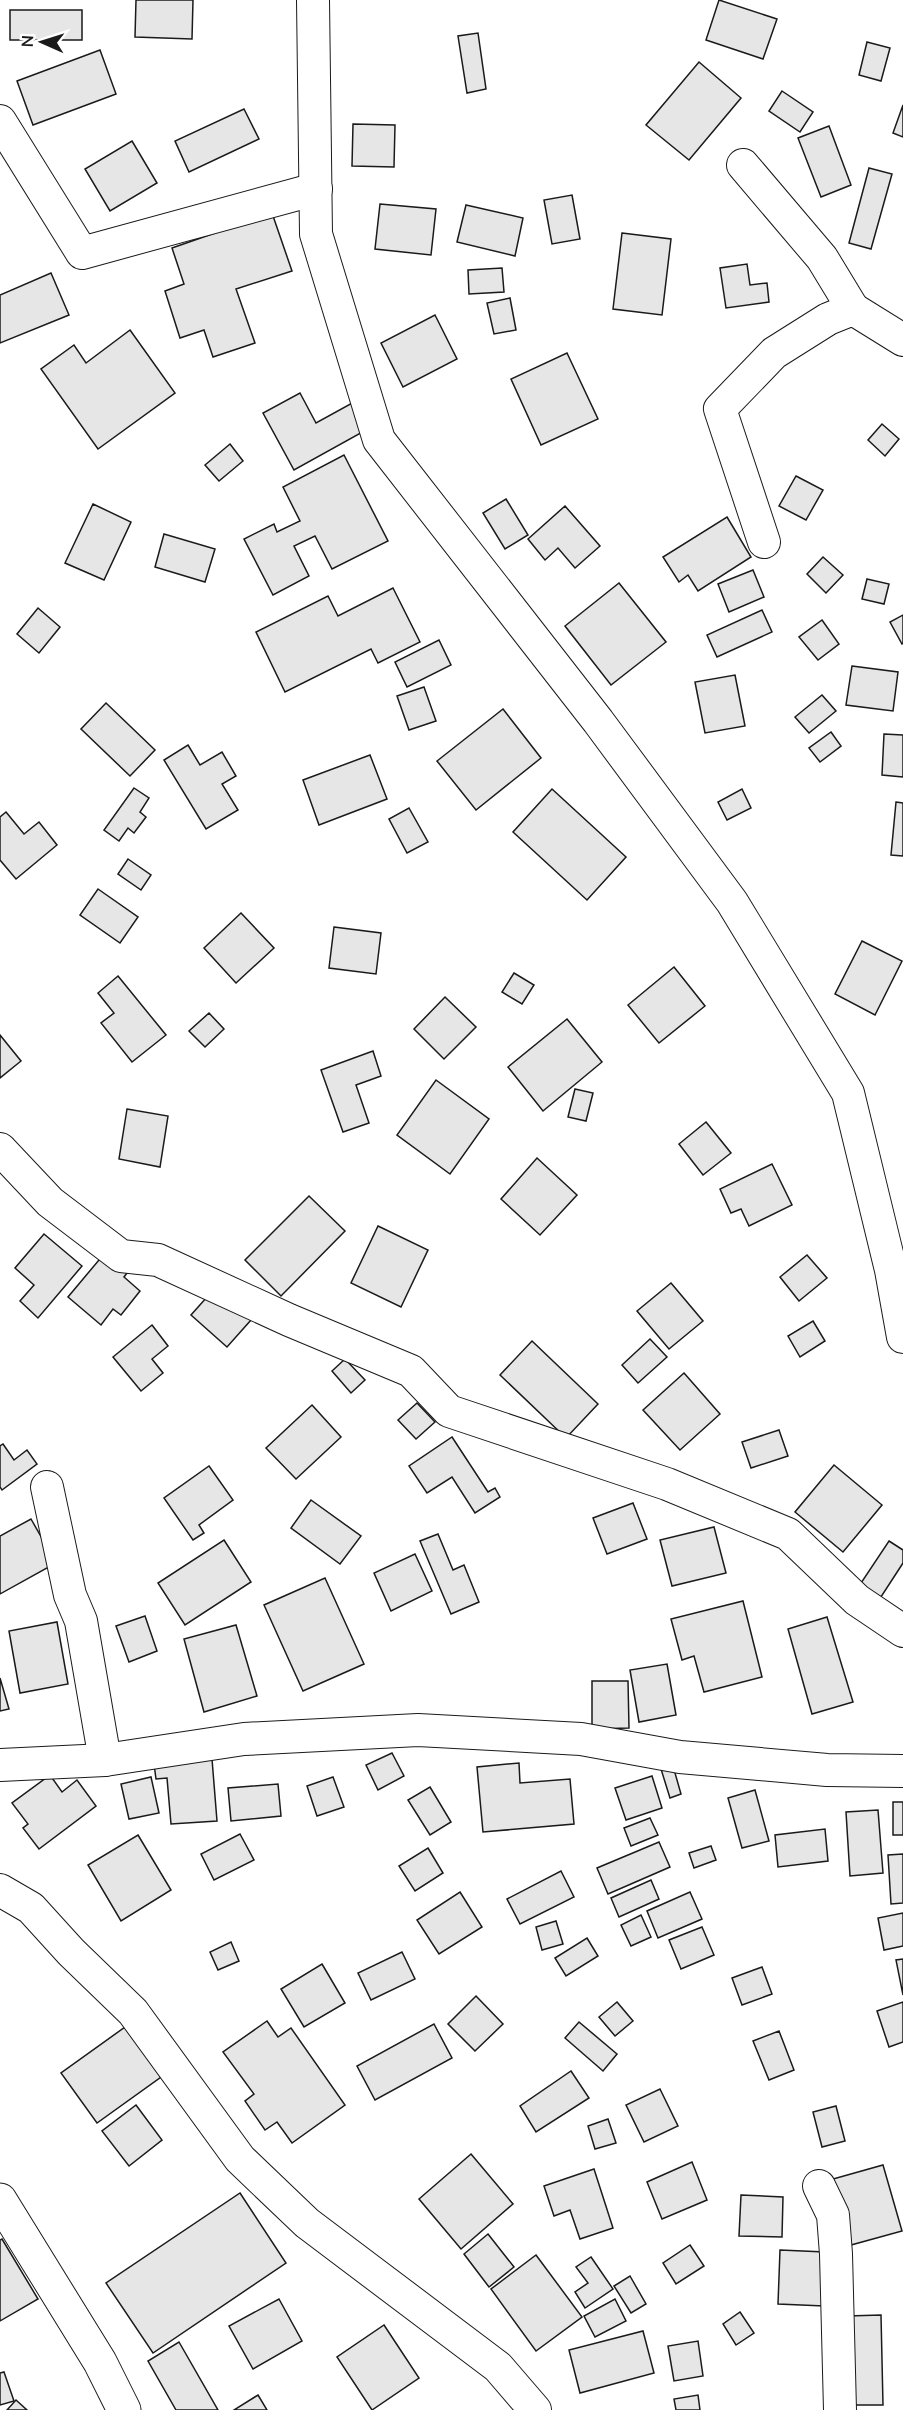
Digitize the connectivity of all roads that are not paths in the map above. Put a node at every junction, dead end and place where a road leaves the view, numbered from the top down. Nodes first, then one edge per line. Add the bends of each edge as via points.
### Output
1 (313, 0) edge
2 (0, 121) edge
3 (743, 165) dead end
4 (315, 189) junction
5 (853, 309) junction
6 (903, 340) edge
7 (764, 542) dead end
8 (0, 1149) edge
9 (903, 1337) edge
10 (47, 1487) dead end
11 (903, 1631) edge
12 (105, 1761) junction
13 (0, 1765) edge
14 (903, 1771) edge
15 (0, 1890) edge
16 (819, 2186) dead end
17 (0, 2199) edge
18 (124, 2410) edge
19 (535, 2410) edge
20 (840, 2410) edge

1 - 4 street
2 - 4 street via 82,253
3 - 5 street via 822,258
4 - 9 street via 316,234 379,440 598,721 732,902 848,1093 891,1270
5 - 6 street
5 - 7 street via 828,319 774,354 720,409
8 - 11 street via 50,1202 121,1256 158,1260 411,1371 449,1412 667,1484 788,1534 857,1600
10 - 12 street via 70,1595 81,1621
12 - 13 street
12 - 14 street via 244,1739 418,1730 581,1739 680,1757 816,1769
15 - 19 street via 31,1908 133,2012 240,2159 307,2223 498,2367
16 - 20 street via 833,2216
17 - 18 street via 100,2362

